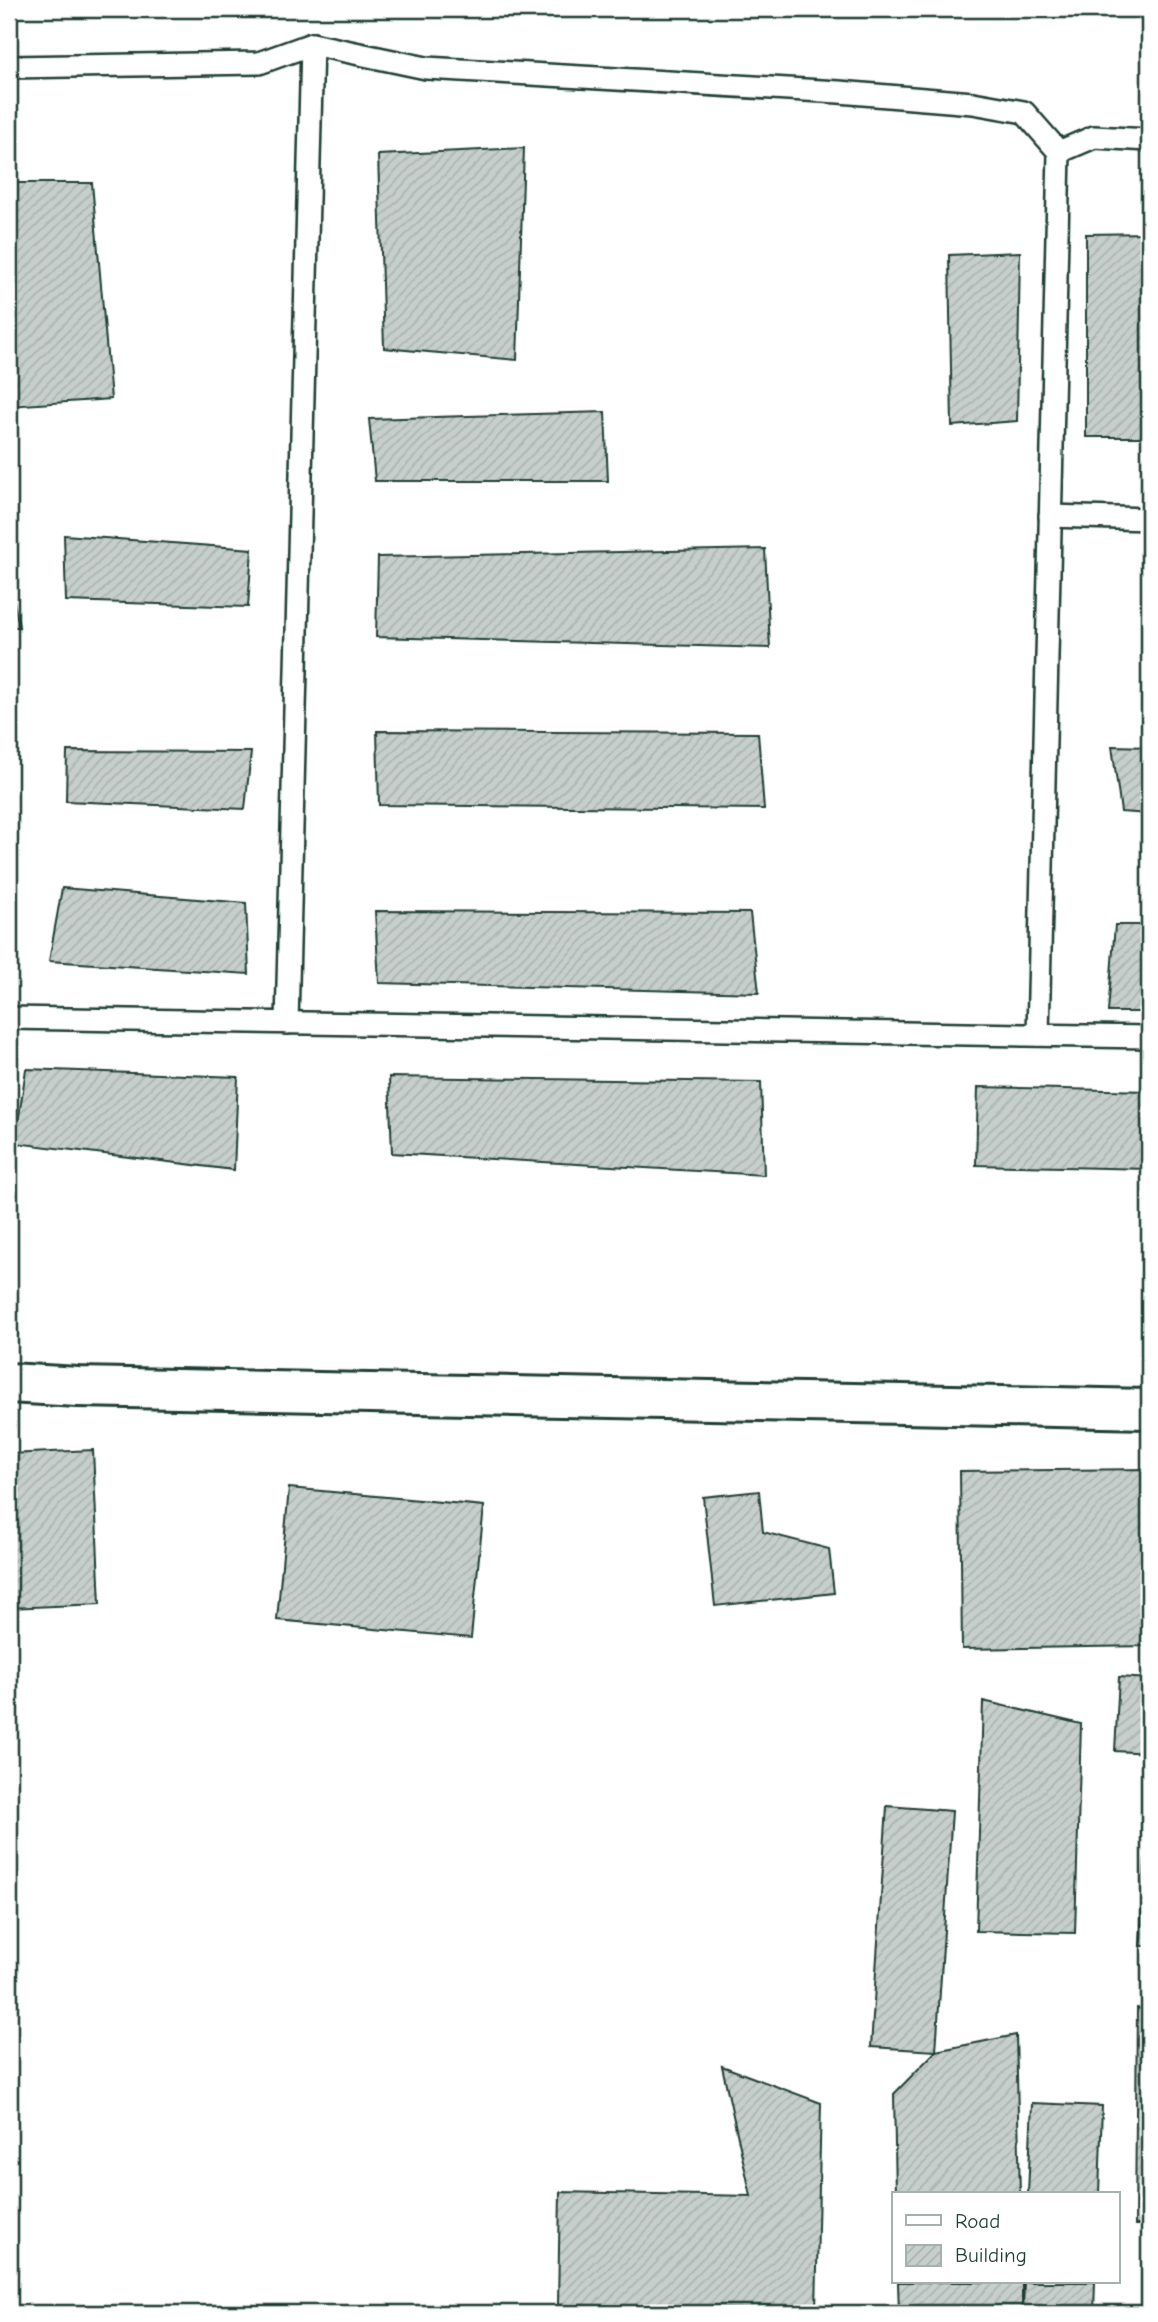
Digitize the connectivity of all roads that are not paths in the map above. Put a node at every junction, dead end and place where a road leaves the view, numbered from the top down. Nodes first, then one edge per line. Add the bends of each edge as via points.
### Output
1 (312, 44) junction
2 (9, 67) edge
3 (1149, 140) edge
4 (1059, 152) junction
5 (1050, 516) junction
6 (1149, 519) edge
7 (9, 1018) edge
8 (287, 1023) junction
9 (1038, 1035) junction
10 (1149, 1037) edge
11 (9, 1383) edge
12 (1149, 1409) edge

1 - 2 lane via 259,63
1 - 4 lane via 426,68 973,103 1024,112
1 - 8 lane
3 - 4 lane via 1094,137
4 - 5 lane
5 - 6 lane
5 - 9 lane
7 - 8 lane
8 - 9 lane
9 - 10 lane
11 - 12 street

